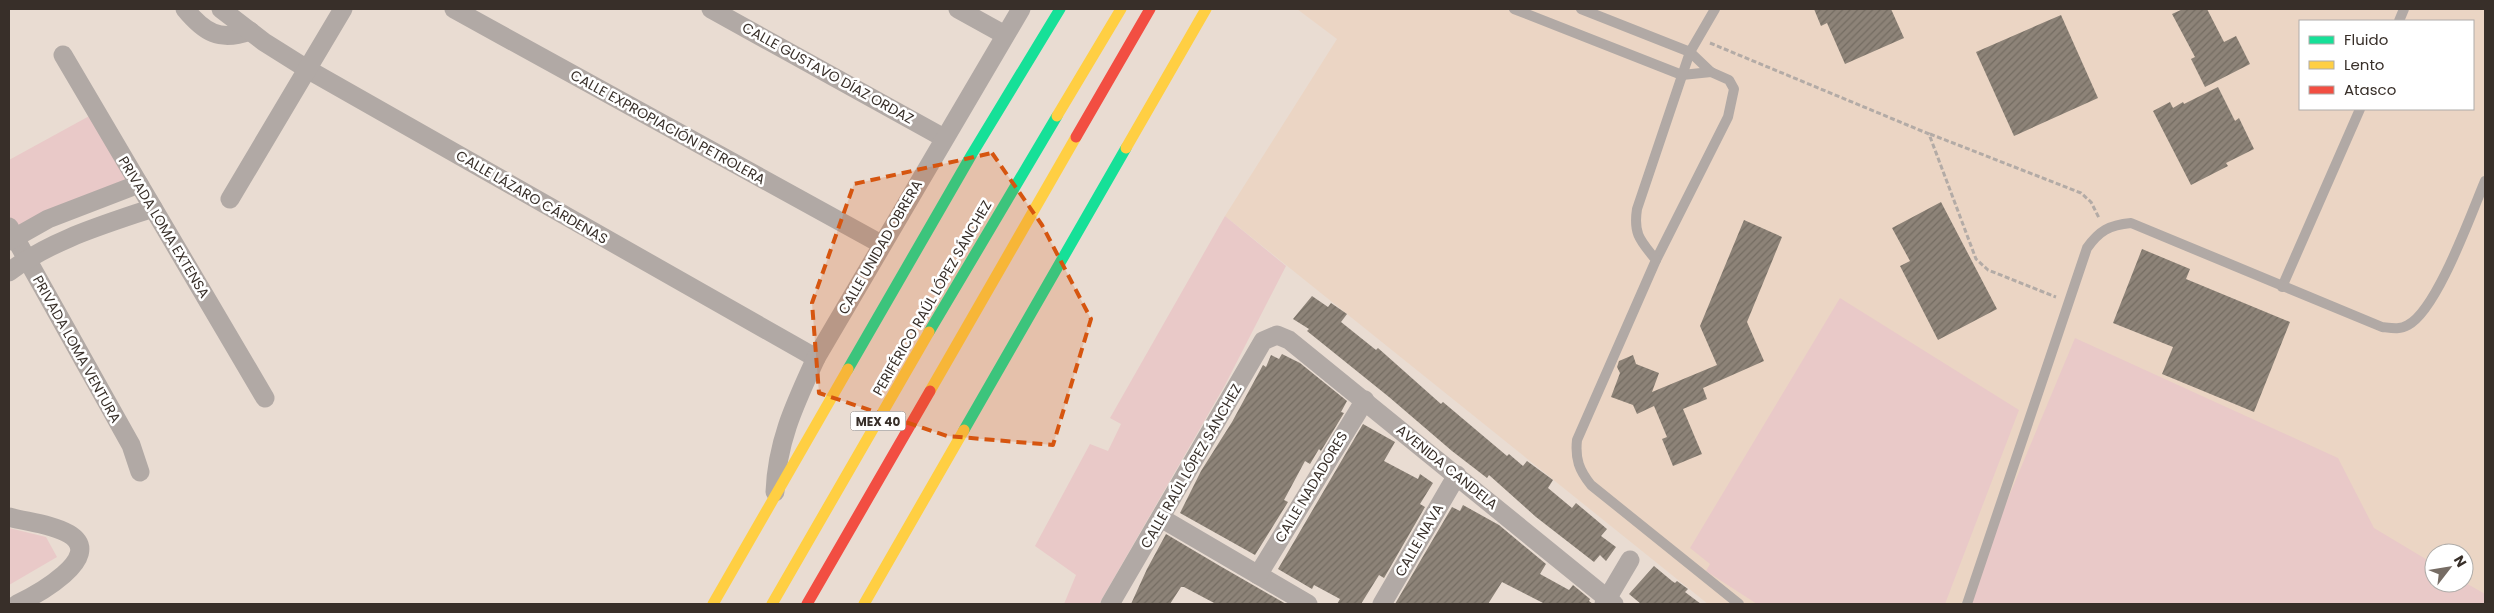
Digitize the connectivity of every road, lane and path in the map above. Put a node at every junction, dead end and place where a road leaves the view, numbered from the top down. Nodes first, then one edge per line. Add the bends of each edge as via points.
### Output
1 (185, 9) edge
2 (221, 9) edge
3 (343, 9) edge
4 (454, 9) edge
5 (712, 9) edge
6 (958, 9) edge
7 (1021, 9) edge
8 (1121, 9) edge
9 (1150, 9) edge
10 (1206, 9) edge
11 (1514, 9) edge
12 (1581, 9) edge
13 (1715, 9) edge
14 (1058, 11) edge
15 (250, 31) junction
16 (1005, 35) junction
17 (1698, 38) junction
18 (1690, 52) junction
19 (63, 55) dead end
20 (307, 69) junction
21 (1711, 72) junction
22 (1682, 75) junction
23 (2360, 110) edge
24 (1930, 134) junction
25 (944, 138) junction
26 (2485, 181) edge
27 (139, 184) junction
28 (230, 199) dead end
29 (153, 208) junction
30 (2103, 229) junction
31 (11, 235) edge
32 (881, 244) junction
33 (27, 258) junction
34 (1656, 260) junction
35 (9, 272) edge
36 (2282, 287) junction
37 (2069, 302) junction
38 (1277, 335) joint
39 (816, 358) junction
40 (265, 398) dead end
41 (1365, 400) junction
42 (140, 472) dead end
43 (1457, 475) junction
44 (774, 498) junction
45 (9, 517) edge
46 (1161, 518) junction
47 (1630, 560) dead end
48 (1258, 575) junction
49 (727, 580) junction
50 (1608, 602) edge
51 (17, 604) edge
52 (714, 604) edge
53 (722, 604) edge
54 (772, 604) edge
55 (807, 604) edge
56 (864, 604) edge
57 (1110, 604) edge
58 (1308, 604) edge
59 (1382, 604) edge
60 (1740, 604) edge
61 (1968, 604) edge

1 - 15 street via 205,30 220,36
2 - 15 street, CALLE LÁZARO CÁRDENAS
3 - 20 street
4 - 32 street, CALLE EXPROPIACIÓN PETROLERA
5 - 25 street, CALLE GUSTAVO DÍAZ ORDAZ
6 - 16 street
7 - 16 street, CALLE UNIDAD OBRERA
8 - 54 main road, PERIFÉRICO RAÚL LÓPEZ SÁNCHEZ / MEX 40
9 - 55 main road, MEX 40
10 - 56 main road
11 - 22 lane
12 - 18 lane
13 - 17 lane
14 - 44 main road
15 - 20 street, CALLE LÁZARO CÁRDENAS
16 - 25 street, CALLE UNIDAD OBRERA
17 - 18 lane
17 - 24 path
18 - 21 lane
18 - 22 lane
19 - 27 street, PRIVADA LOMA EXTENSA
20 - 28 street
20 - 39 street, CALLE LÁZARO CÁRDENAS
21 - 22 lane
21 - 34 lane via 1729,80 1734,89 1728,117
22 - 34 lane via 1635,221 1639,239
23 - 36 lane
24 - 30 path via 2081,193 2091,202
24 - 37 path via 1976,259 1988,270
25 - 32 street, CALLE UNIDAD OBRERA
26 - 36 lane via 2438,290 2426,311 2407,326 2397,329 2382,327
27 - 29 street, PRIVADA LOMA EXTENSA
27 - 31 street
29 - 33 street via 87,230
29 - 40 street, PRIVADA LOMA EXTENSA
30 - 36 lane via 2131,224
30 - 37 lane via 2087,248
31 - 33 street, PRIVADA LOMA VENTURA
32 - 39 street, CALLE UNIDAD OBRERA
33 - 35 street
33 - 42 street, PRIVADA LOMA VENTURA via 130,445
34 - 60 lane via 1577,440 1577,462 1591,485
37 - 61 lane
38 - 41 street, AVENIDA CANDELA via 1289,340
38 - 46 street, CALLE RAÚL LÓPEZ SÁNCHEZ via 1263,341
39 - 44 street, CALLE UNIDAD OBRERA via 781,442
41 - 43 street, AVENIDA CANDELA
41 - 48 street, CALLE NADADORES
43 - 50 street, AVENIDA CANDELA
43 - 59 street, CALLE NAVA
44 - 49 main road
45 - 51 street via 62,530 71,535 78,547 77,558 64,575 46,590
46 - 48 street
46 - 57 street, CALLE RAÚL LÓPEZ SÁNCHEZ
47 - 50 street
48 - 58 street
49 - 52 main road
49 - 53 main road

